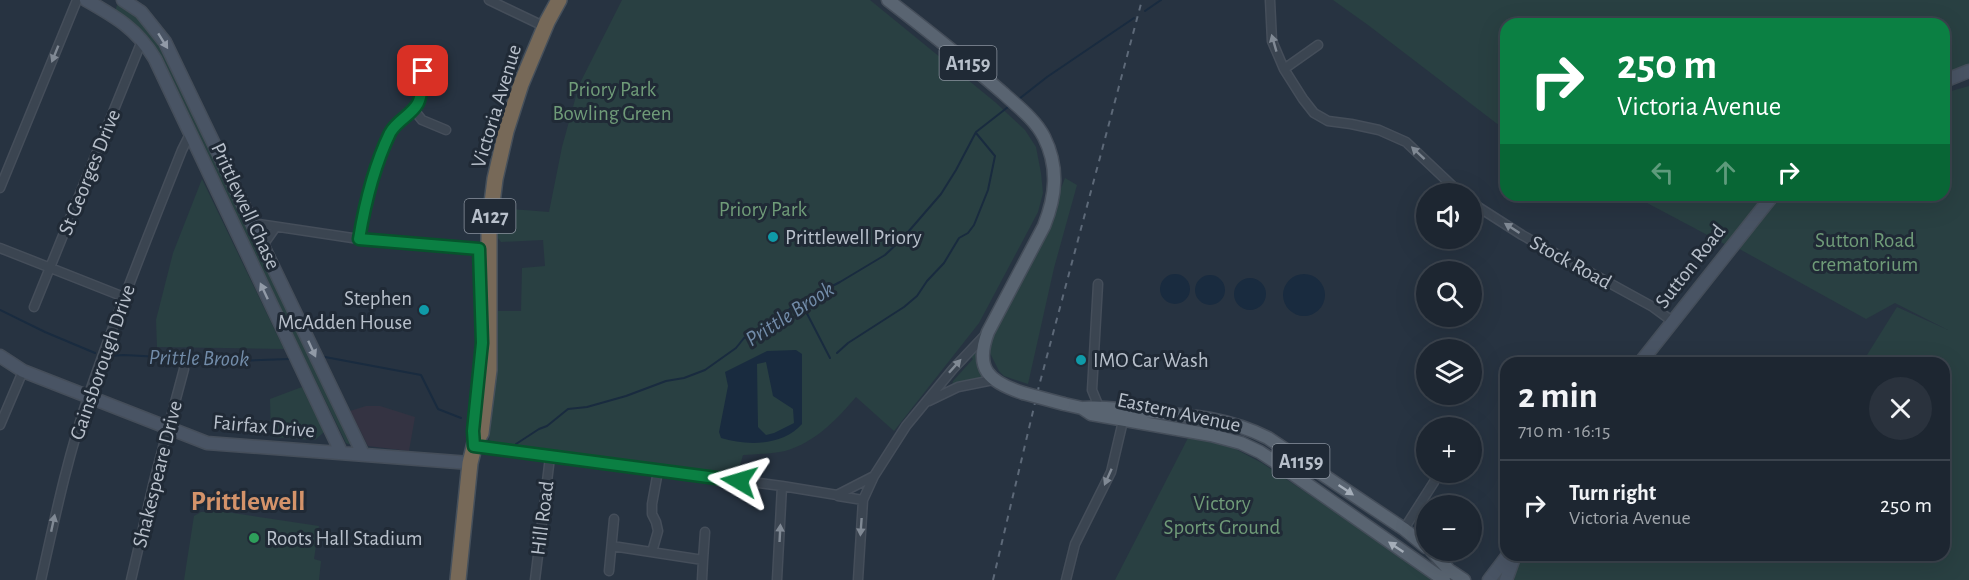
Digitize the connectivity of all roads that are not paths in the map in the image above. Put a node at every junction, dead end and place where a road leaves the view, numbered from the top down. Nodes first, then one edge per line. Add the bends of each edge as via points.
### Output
1 (77, 0) edge
2 (86, 0) edge
3 (123, 0) edge
4 (489, 0) edge
5 (549, 0) edge
6 (559, 0) edge
7 (888, 0) edge
8 (1270, 0) edge
9 (537, 24) junction
10 (141, 38) junction
11 (1318, 45) dead end
12 (427, 60) dead end
13 (1284, 69) junction
14 (1969, 71) edge
15 (1950, 79) edge
16 (414, 110) junction
17 (446, 130) dead end
18 (190, 132) junction
19 (182, 150) junction
20 (200, 152) junction
21 (1449, 183) edge
22 (0, 188) edge
23 (1768, 201) edge
24 (1482, 209) edge
25 (252, 223) junction
26 (275, 228) junction
27 (359, 239) junction
28 (263, 245) junction
29 (0, 248) edge
30 (479, 249) junction
31 (50, 267) junction
32 (1098, 284) dead end
33 (124, 297) junction
34 (34, 307) dead end
35 (1672, 321) junction
36 (988, 332) junction
37 (0, 356) edge
38 (1645, 357) edge
39 (184, 369) dead end
40 (23, 371) junction
41 (993, 380) junction
42 (1092, 390) junction
43 (88, 396) junction
44 (925, 403) junction
45 (1099, 406) junction
46 (1082, 408) junction
47 (1123, 421) junction
48 (0, 425) edge
49 (168, 427) junction
50 (334, 438) junction
51 (475, 444) junction
52 (325, 451) junction
53 (341, 452) junction
54 (363, 454) junction
55 (550, 457) junction
56 (470, 463) junction
57 (658, 471) junction
58 (874, 476) junction
59 (1434, 483) dead end
60 (782, 486) junction
61 (837, 495) junction
62 (862, 500) junction
63 (614, 519) dead end
64 (1404, 529) junction
65 (705, 532) dead end
66 (1416, 539) edge
67 (612, 546) junction
68 (652, 552) junction
69 (703, 560) junction
70 (1441, 561) edge
71 (1503, 561) edge
72 (1513, 561) edge
73 (609, 571) dead end
74 (41, 580) edge
75 (131, 580) edge
76 (458, 580) edge
77 (535, 580) edge
78 (702, 580) edge
79 (777, 580) edge
80 (858, 580) edge
81 (1066, 580) edge
82 (1444, 580) edge
83 (1464, 580) edge
84 (1487, 580) edge
85 (1506, 580) edge

1 -> 22 street
2 - 10 street, Prittlewell Chase via 118,18
3 -> 25 street, Prittlewell Chase via 141,12 165,42
4 - 9 street
5 - 9 highway, Victoria Avenue / A127
6 - 51 highway, Victoria Avenue / A127 via 521,84 495,179 489,227 489,370 481,433
7 - 36 main road, A1159 via 1025,113 1044,138 1051,161 1051,208
13 -> 8 street via 1272,41
9 - 30 highway, Victoria Avenue / A127 via 492,151
10 - 18 street, Prittlewell Chase
10 - 31 street, St Georges Drive
11 - 13 street
12 - 16 street
21 -> 13 street via 1406,142 1379,130 1328,121 1314,113
14 - 15 street
16 - 17 street via 422,120
16 - 27 street via 396,124 389,137 367,194
18 - 19 street, Gainsborough Drive
18 - 20 street, Prittlewell Chase
19 - 20 street via 192,145
19 - 33 street, Gainsborough Drive
50 -> 20 street, Prittlewell Chase
23 - 35 street, Sutton Road
35 -> 24 street, Stock Road
25 - 26 street
25 - 28 street, Prittlewell Chase
26 - 27 street
26 - 28 street
27 - 30 street
28 -> 54 street, Prittlewell Chase
29 - 31 street
30 - 51 highway, Victoria Avenue / A127 via 482,343
31 - 33 street
31 - 34 street, St Georges Drive
32 - 42 street
33 - 43 street, Gainsborough Drive
35 - 38 street, Sutton Road
36 - 41 main road, A1159 via 982,358
44 -> 36 street
37 - 40 street, Fairfax Drive
39 - 49 street, Shakespeare Drive
40 - 43 street, Fairfax Drive
40 - 48 street
41 - 44 street via 958,387
41 - 46 main road, Eastern Avenue / A1159, bridge via 1023,393
42 - 45 street
42 - 46 street
43 - 49 street, Fairfax Drive
74 -> 43 street, Gainsborough Drive
44 - 58 street
45 - 46 main road, Eastern Avenue / A1159
45 -> 64 main road, Eastern Avenue / A1159 via 1226,421 1246,427
46 - 47 main road, Eastern Avenue / A1159
47 -> 81 street via 1111,472 1075,544
82 -> 47 main road, Eastern Avenue / A1159 via 1260,452 1211,435
49 - 52 street, Fairfax Drive via 207,443
49 - 75 street, Shakespeare Drive
50 - 52 street
50 - 53 street, Prittlewell Chase
51 - 55 street
51 - 56 highway, Victoria Avenue / A127
52 - 53 street, Fairfax Drive
53 - 54 street, Fairfax Drive
54 - 56 street, Fairfax Drive
55 - 57 street
55 - 77 street, Hill Road
56 - 76 highway, Victoria Avenue / A127
57 - 60 street
57 - 68 street via 652,504 657,531
58 - 61 street
58 - 62 street
59 - 64 street
60 - 61 street
79 -> 60 street
61 - 62 street
62 -> 80 street
63 - 67 street
64 - 66 main road, Eastern Avenue / A1159
65 - 69 street
67 - 68 street
67 - 73 street
68 - 69 street
69 - 78 street
70 - 83 main road
71 - 84 street
72 - 85 street

